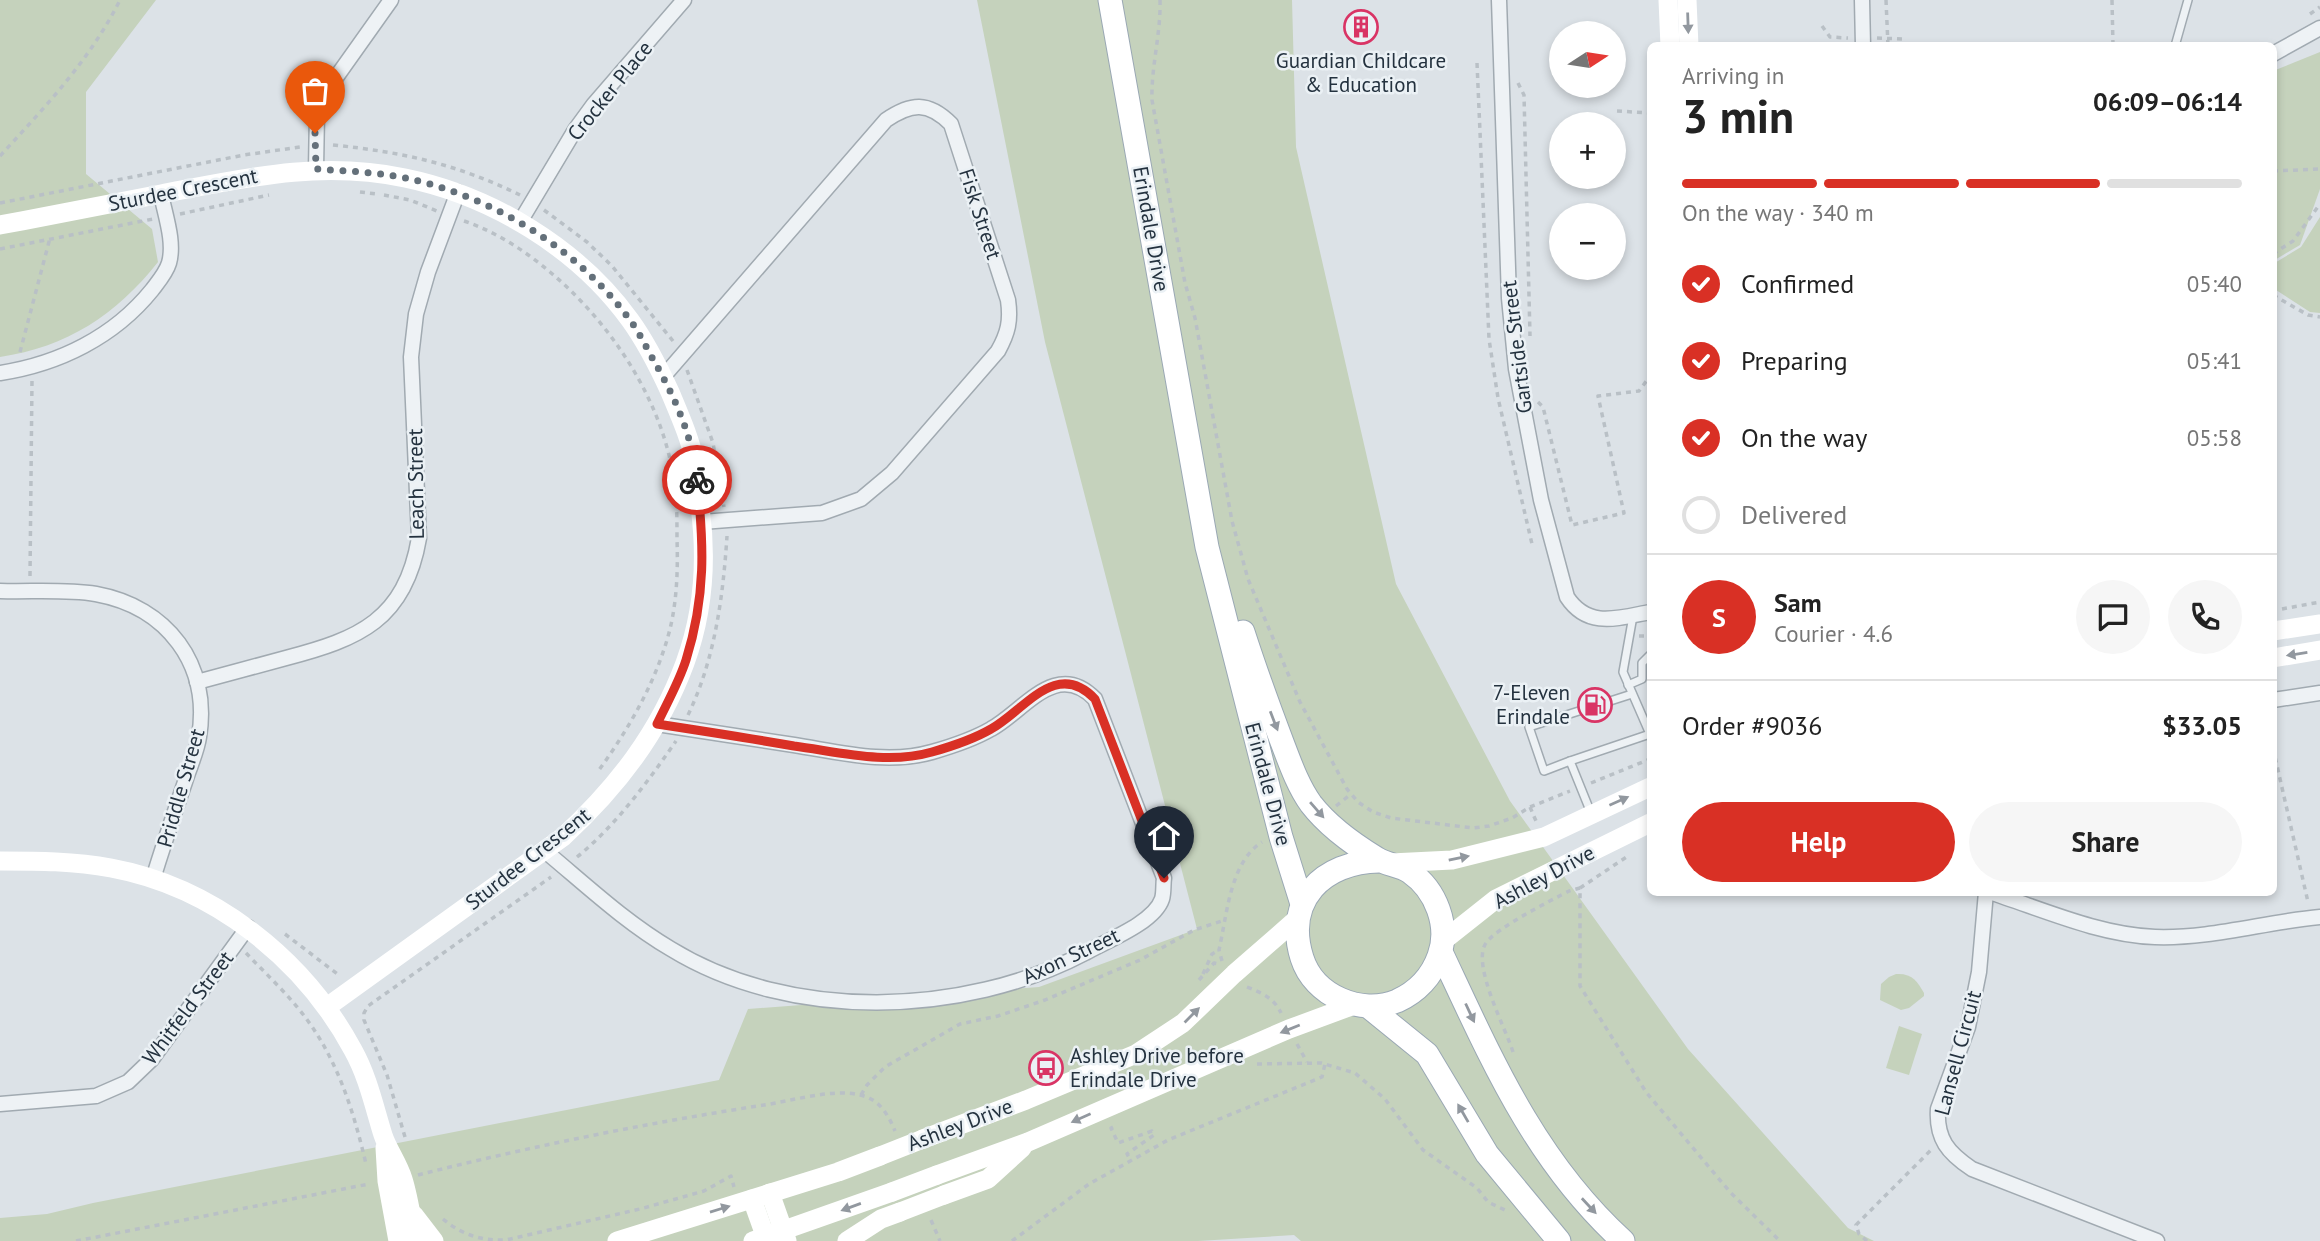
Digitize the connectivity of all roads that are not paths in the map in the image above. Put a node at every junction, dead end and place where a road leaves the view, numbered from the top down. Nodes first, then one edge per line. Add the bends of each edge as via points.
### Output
1 (391, 0) edge
2 (684, 0) edge
3 (1110, 0) edge
4 (1499, 0) edge
5 (1668, 0) edge
6 (1687, 0) edge
7 (1862, 0) edge
8 (2188, 0) edge
9 (2320, 28) edge
10 (1670, 42) edge
11 (1689, 42) edge
12 (1863, 42) edge
13 (2176, 42) edge
14 (2277, 52) edge
15 (316, 169) junction
16 (458, 192) junction
17 (161, 194) junction
18 (520, 222) junction
19 (0, 225) edge
20 (0, 373) edge
21 (663, 377) junction
22 (1191, 458) junction
23 (702, 522) junction
24 (0, 591) edge
25 (1647, 613) edge
26 (1633, 615) junction
27 (2320, 624) edge
28 (2277, 630) edge
29 (2320, 650) edge
30 (2277, 657) edge
31 (1647, 658) edge
32 (197, 682) junction
33 (1628, 685) junction
34 (2320, 693) edge
35 (1632, 694) junction
36 (2277, 699) edge
37 (657, 724) junction
38 (1647, 727) edge
39 (1647, 735) edge
40 (1570, 761) junction
41 (1647, 788) edge
42 (1591, 814) junction
43 (1647, 826) edge
44 (1625, 846) junction
45 (545, 851) junction
46 (0, 861) edge
47 (1385, 862) junction
48 (153, 879) junction
49 (1988, 896) edge
50 (2001, 896) edge
51 (1300, 911) junction
52 (2316, 918) edge
53 (248, 927) junction
54 (1442, 946) junction
55 (1361, 1006) junction
56 (327, 1007) junction
57 (0, 1104) edge
58 (1028, 1142) junction
59 (405, 1175) junction
60 (761, 1196) junction
61 (409, 1209) junction
62 (771, 1238) edge
63 (402, 1240) edge
64 (434, 1241) edge
65 (617, 1241) edge
66 (847, 1241) edge
67 (1559, 1241) edge
68 (1623, 1241) edge
69 (2157, 1241) edge

1 - 15 street via 325,93 317,113
2 - 18 street, Crocker Place via 594,104
3 - 22 main road, Erindale Drive
4 - 26 street, Gartside Street via 1509,298 1516,369 1541,500 1573,607 1596,618
5 - 10 street
6 -> 11 street
7 - 12 street
8 - 13 lane
9 - 14 street
15 - 16 street, Sturdee Crescent via 371,172
15 - 17 street, Sturdee Crescent
16 - 18 street, Sturdee Crescent
16 - 32 street, Leach Street via 416,314 411,357 419,538 402,591 371,624 344,641
17 - 19 street, Sturdee Crescent
17 - 20 street via 170,262 141,303 79,349
18 - 21 street, Sturdee Crescent via 596,280 631,321
21 - 23 street, Sturdee Crescent via 696,465
21 - 23 street, Fisk Street via 886,120 902,110 921,107 939,112 951,124 1008,300 1011,317 998,351 892,473 861,499 822,513
22 -> 47 main road, Erindale Drive via 1258,678 1296,778 1333,828
22 - 51 main road, Erindale Drive via 1207,547
23 - 37 street, Sturdee Crescent via 699,611 685,662
24 - 32 street, Priddle Street via 98,595 127,603 153,617 182,646
25 - 26 street, Gartside Street
26 - 33 lane via 1623,672
27 - 28 street
29 -> 30 street
31 - 33 lane via 1642,663 1642,679
32 - 48 street, Priddle Street via 199,738
33 - 35 lane
34 - 36 street
35 - 38 lane
35 - 40 lane via 1529,727 1544,771
37 - 45 street, Sturdee Crescent via 623,776
37 - 45 street, Axon Street via 856,755 909,756 961,744 993,728 1038,692 1056,685 1076,686 1095,699 1164,878 1162,898 1143,921 1068,961 1016,981 933,999 877,1003 809,997 718,973 672,950 630,921
39 - 40 lane
40 - 42 lane
42 -> 41 street, Ashley Drive
42 - 44 street
47 -> 42 street, Ashley Drive via 1452,860 1544,837
43 - 44 street, Ashley Drive
44 - 54 street, Ashley Drive via 1496,900
45 - 56 street, Sturdee Crescent
46 - 48 street via 70,862
47 - 51 main road via 1358,861 1339,867 1322,879
47 - 54 main road via 1410,872 1425,885 1442,921
48 - 53 street via 203,900
49 - 69 street, Lansell Circuit via 1968,1027 1938,1109 1941,1140 1953,1157 1972,1169
50 - 52 street, Lansell Circuit via 2099,927 2147,936 2192,935
51 - 55 main road via 1298,937 1303,960 1315,981 1333,996
60 -> 51 street, Ashley Drive, bridge via 880,1156 1136,1054 1183,1023
53 - 56 street via 291,964
53 - 57 street, Whitfeld Street via 152,1059 128,1082 96,1096
54 - 55 main road via 1427,978 1413,993 1395,1002
54 -> 68 main road via 1525,1121 1571,1187
55 -> 58 street, Ashley Drive via 1289,1028
67 -> 55 main road via 1487,1154 1426,1054
56 - 59 street via 353,1050 384,1137
58 -> 62 street, Ashley Drive, bridge
58 - 66 street, bridge via 988,1179 881,1219
59 - 61 street
59 - 63 street
60 - 62 street
65 -> 60 street, Ashley Drive
61 - 63 street
61 - 64 street

